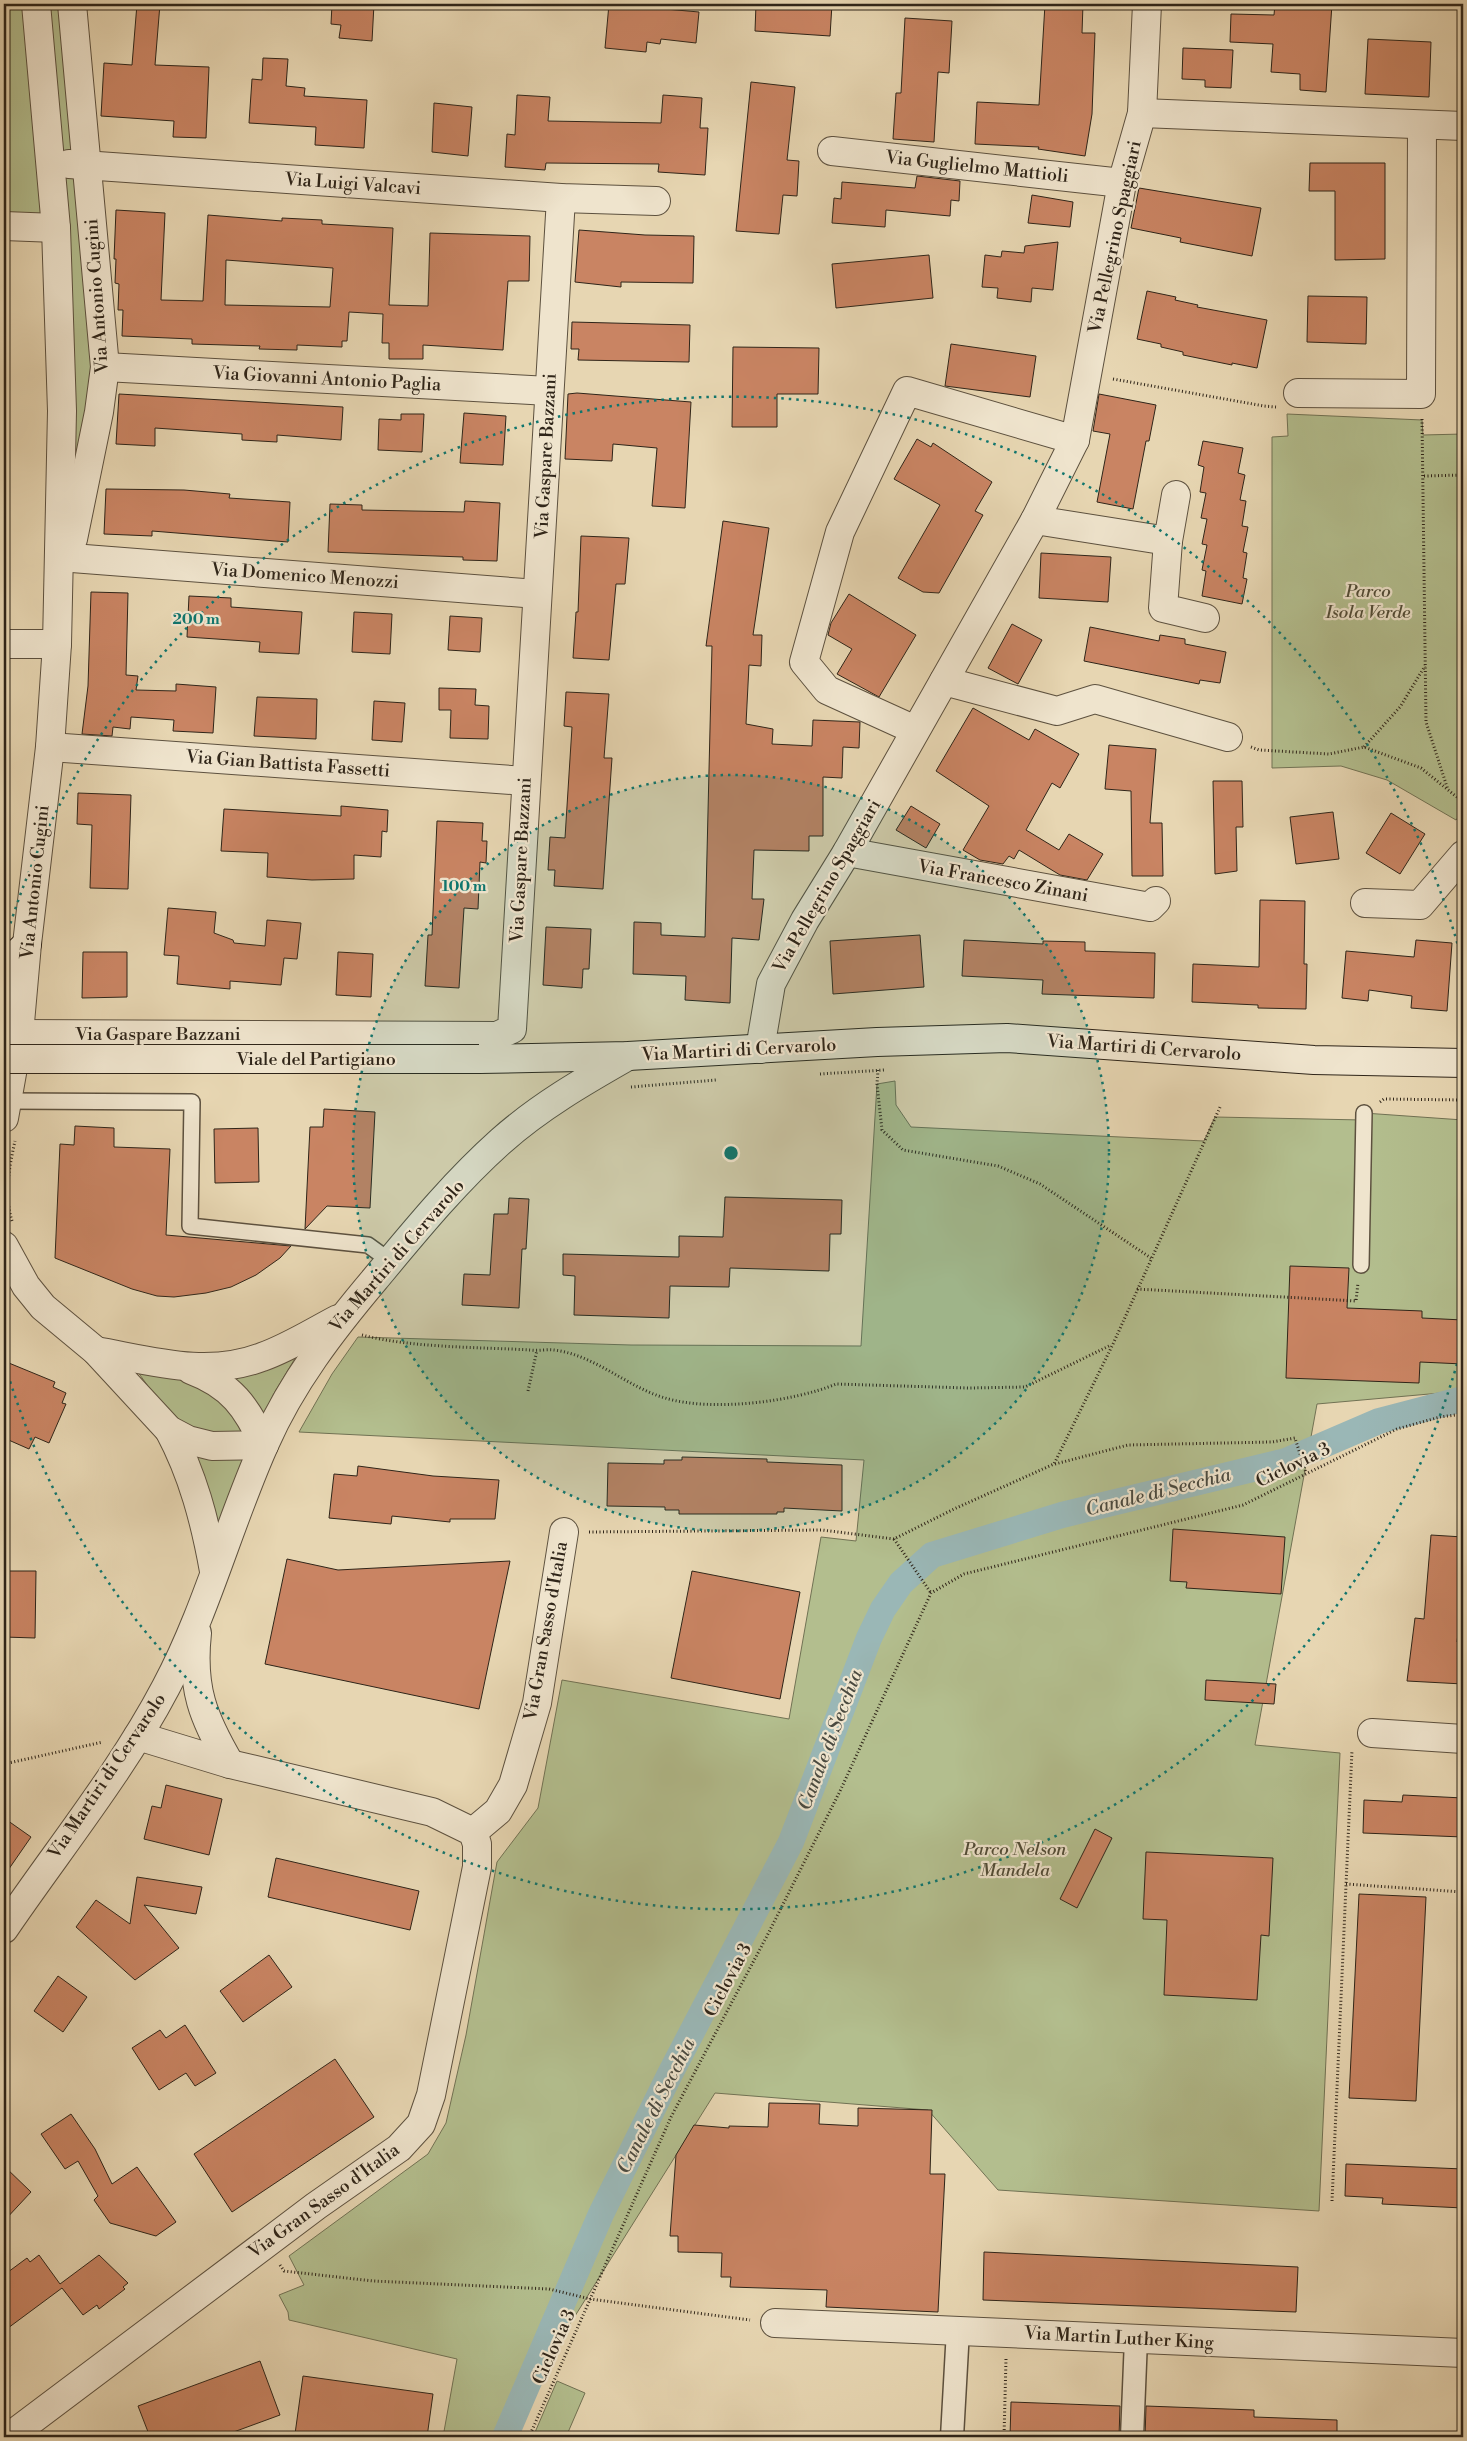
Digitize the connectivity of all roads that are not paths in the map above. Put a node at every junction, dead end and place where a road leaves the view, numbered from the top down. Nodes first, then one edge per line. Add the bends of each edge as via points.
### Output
1 (36, 4) edge
2 (72, 4) edge
3 (1147, 4) edge
4 (1142, 113) junction
5 (1422, 125) junction
6 (1463, 126) edge
7 (832, 151) dead end
8 (50, 162) junction
9 (88, 166) junction
10 (1122, 183) junction
11 (561, 198) junction
12 (656, 201) dead end
13 (4, 226) edge
14 (56, 228) junction
15 (105, 367) junction
16 (550, 391) junction
17 (1298, 393) road end
18 (1075, 440) junction
19 (1176, 495) dead end
20 (1034, 520) junction
21 (1168, 541) junction
22 (72, 558) junction
23 (537, 594) junction
24 (1205, 618) dead end
25 (4, 644) edge
26 (57, 644) junction
27 (944, 681) junction
28 (915, 730) junction
29 (1228, 737) road end
30 (50, 747) junction
31 (526, 781) junction
32 (847, 852) junction
33 (1463, 855) edge
34 (1156, 901) dead end
35 (1364, 903) dead end
36 (27, 944) junction
37 (4, 966) edge
38 (12, 1025) edge
39 (760, 1049) junction
40 (628, 1056) junction
41 (4, 1059) edge
42 (1463, 1063) edge
43 (5, 1110) edge
44 (1364, 1113) road end
45 (4, 1246) edge
46 (390, 1261) junction
47 (1360, 1266) road end
48 (344, 1316) junction
49 (96, 1351) junction
50 (186, 1368) junction
51 (169, 1430) junction
52 (264, 1445) junction
53 (564, 1532) road end
54 (214, 1570) junction
55 (200, 1612) junction
56 (1362, 1737) road end
57 (1463, 1739) edge
58 (132, 1745) junction
59 (230, 1764) junction
60 (473, 1832) junction
61 (6, 1920) edge
62 (774, 2323) road end
63 (958, 2330) junction
64 (1136, 2339) junction
65 (1463, 2353) edge
66 (10, 2437) edge
67 (952, 2437) edge
68 (1132, 2437) edge

1 - 8 street, Via Antonio Cugini
2 - 9 street, Via Antonio Cugini
3 - 4 street, Via Pellegrino Spaggiari
4 - 5 street
4 - 10 street, Via Pellegrino Spaggiari
5 - 6 street
5 - 17 street via 1421,394
7 - 10 street, Via Guglielmo Mattioli
8 - 9 street, Via Luigi Valcavi
8 - 14 street, Via Antonio Cugini
9 - 11 street, Via Luigi Valcavi
9 - 15 street, Via Antonio Cugini
10 - 18 street, Via Pellegrino Spaggiari
11 - 12 street, Via Luigi Valcavi
11 - 16 street, Via Gaspare Bazzani
13 - 14 street
14 - 26 street, Via Antonio Cugini via 62,411
15 - 16 street, Via Giovanni Antonio Paglia
15 - 22 street, Via Antonio Cugini via 74,531
16 - 23 street, Via Gaspare Bazzani
18 - 20 street, Via Pellegrino Spaggiari
18 - 28 street via 907,390 840,532 804,662 827,690
19 - 21 street
20 - 21 street
20 - 27 street, Via Pellegrino Spaggiari
21 - 24 street via 1163,608
22 - 23 street, Via Domenico Menozzi
22 - 26 street, Via Antonio Cugini
23 - 31 street, Via Gaspare Bazzani
25 - 26 street
26 - 30 street, Via Antonio Cugini
27 - 28 street, Via Pellegrino Spaggiari
27 - 29 street via 1058,711 1095,698
28 - 32 street, Via Pellegrino Spaggiari
30 - 31 street, Via Gian Battista Fassetti
30 - 36 street, Via Antonio Cugini
31 - 38 street, Via Gaspare Bazzani via 512,1029 497,1036
32 - 34 street, Via Francesco Zinani via 1150,907
32 - 39 street, Via Pellegrino Spaggiari via 771,984
33 - 35 street via 1420,905
36 - 37 street
36 - 38 street, Via Antonio Cugini
38 - 43 street, Via Antonio Cugini
39 - 40 street, Via Martiri di Cervarolo
39 - 42 street, Via Martiri di Cervarolo via 1007,1038 1314,1060
40 - 41 street, Viale del Partigiano, bridge
40 - 46 street, Via Martiri di Cervarolo via 569,1089 501,1141 436,1205
43 - 46 lane via 192,1102 190,1226 368,1245
44 - 47 lane
45 - 49 street via 26,1286 43,1306
46 - 48 street, Via Martiri di Cervarolo
48 - 50 street via 262,1357 226,1366
48 - 52 street, Via Martiri di Cervarolo via 292,1390
49 - 50 street
49 - 51 street
50 - 52 street via 209,1376 234,1394
51 - 52 street via 188,1440 212,1446
51 - 54 street via 196,1492
52 - 54 street, Via Martiri di Cervarolo
53 - 60 street, Via Gran Sasso d'Italia via 537,1703 513,1785 498,1811
54 - 55 street, Via Martiri di Cervarolo
55 - 58 street, Via Martiri di Cervarolo via 167,1686
55 - 59 street via 194,1661 199,1697 209,1728
56 - 57 street
58 - 59 street
58 - 61 street, Via Martiri di Cervarolo
59 - 60 street via 432,1812
60 - 66 street, Via Gran Sasso d'Italia via 478,1844 477,1867 431,2095 421,2124 399,2148 265,2244
62 - 63 street, Via Martin Luther King
63 - 64 street, Via Martin Luther King
63 - 67 street
64 - 65 street, Via Martin Luther King
64 - 68 street

